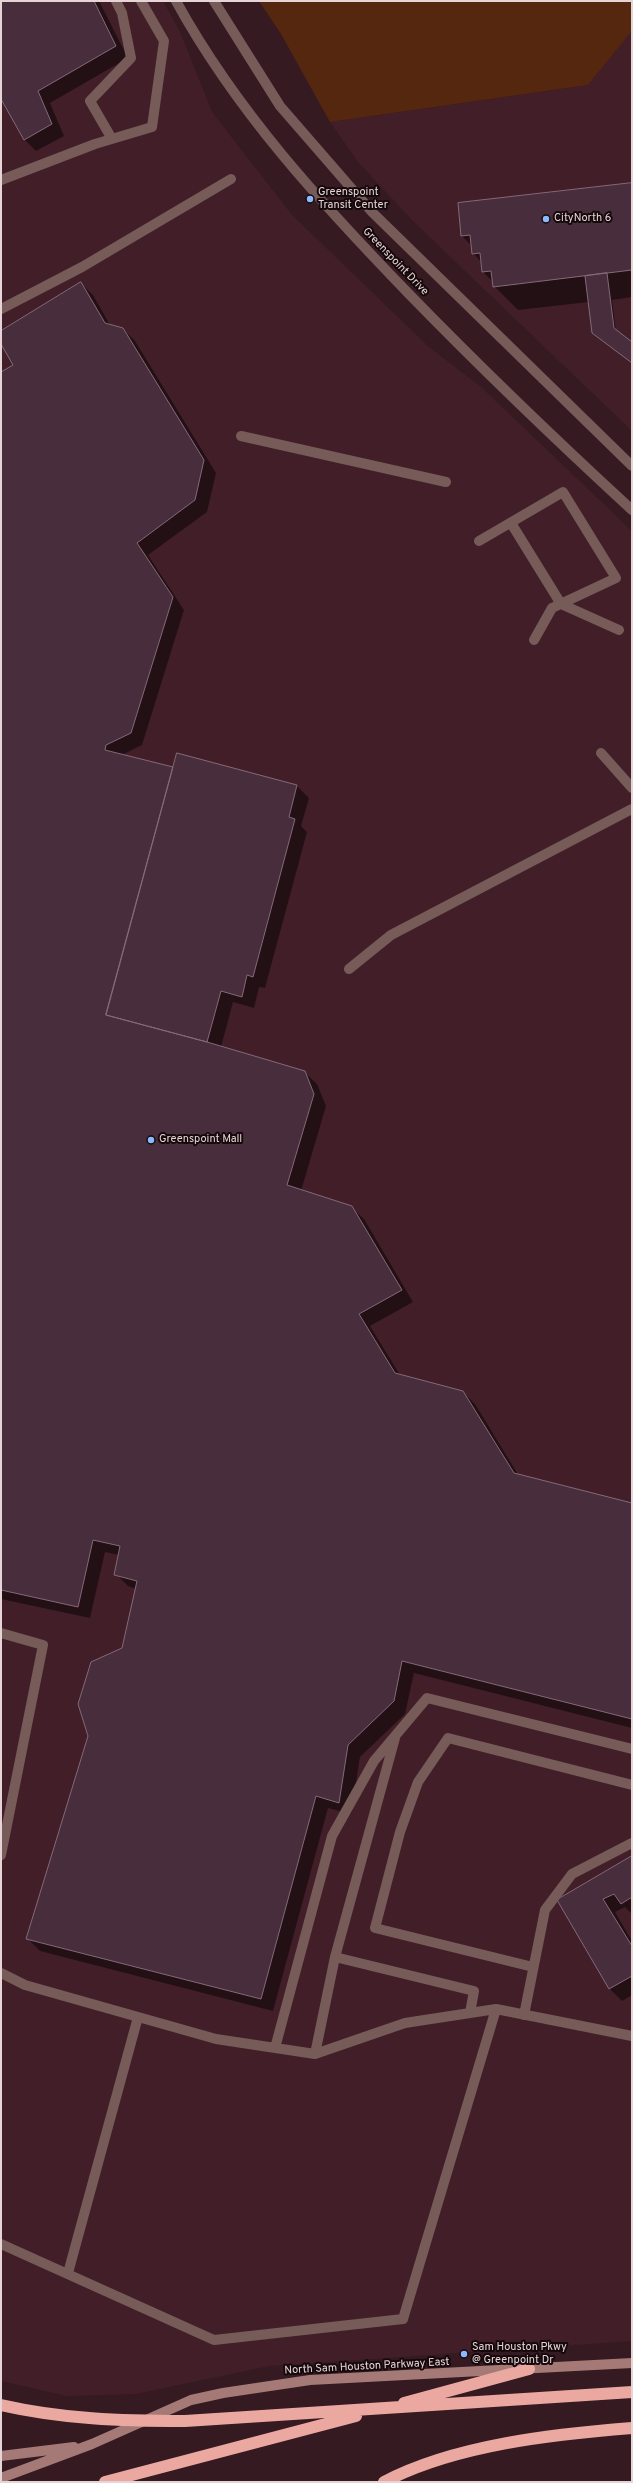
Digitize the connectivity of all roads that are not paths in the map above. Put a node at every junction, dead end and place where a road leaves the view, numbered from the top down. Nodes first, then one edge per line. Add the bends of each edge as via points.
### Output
1 (116, 1) edge
2 (141, 1) edge
3 (176, 1) edge
4 (214, 1) edge
5 (112, 139) junction
6 (1, 180) edge
7 (231, 180) dead end
8 (1, 309) edge
9 (241, 436) dead end
10 (632, 466) edge
11 (446, 482) dead end
12 (632, 510) edge
13 (511, 523) junction
14 (479, 541) dead end
15 (561, 604) junction
16 (619, 630) dead end
17 (534, 640) dead end
18 (601, 753) dead end
19 (632, 788) edge
20 (632, 809) edge
21 (349, 969) dead end
22 (1, 1633) edge
23 (395, 1736) junction
24 (632, 1749) edge
25 (632, 1785) edge
26 (632, 1843) edge
27 (1, 1855) edge
28 (335, 1957) junction
29 (533, 1967) junction
30 (1, 1973) edge
31 (496, 2009) junction
32 (470, 2013) junction
33 (524, 2015) junction
34 (138, 2017) junction
35 (632, 2036) edge
36 (275, 2048) junction
37 (315, 2054) junction
38 (1, 2244) edge
39 (68, 2273) junction
40 (632, 2363) edge
41 (529, 2369) junction
42 (632, 2392) edge
43 (1, 2405) edge
44 (632, 2428) edge
45 (92, 2444) junction
46 (1, 2456) edge
47 (1, 2478) edge
48 (105, 2482) edge
49 (384, 2482) edge

1 - 5 street via 122,13 131,58 90,101
2 - 5 street via 164,41 152,127
3 - 12 street, Greenspoint Drive via 200,45 239,101 312,191 438,324
4 - 10 street, Greenspoint Drive via 280,106 372,212
5 - 6 street
7 - 8 street via 82,267
9 - 11 street
13 - 14 street
13 - 15 street
13 - 15 street via 563,492 616,578
15 - 16 street
15 - 17 street via 552,608
18 - 19 street
20 - 21 street via 391,935
22 - 27 street via 43,1645
23 - 24 street via 427,1698
23 - 28 street
23 - 36 street via 374,1761 332,1836
25 - 29 street via 448,1738 418,1782 400,1832 375,1928
26 - 29 street via 572,1874 545,1910
28 - 32 street via 474,1991
28 - 37 street
29 - 33 street
30 - 34 street via 25,1985
31 - 32 street
31 - 33 street
31 - 39 street via 403,2319 214,2340
32 - 37 street via 406,2023
33 - 35 street
34 - 36 street via 216,2039
34 - 39 street
36 - 37 street
38 - 39 street
40 - 41 main road, North Sam Houston Parkway East
41 - 45 main road, North Sam Houston Parkway East via 310,2380 266,2385 191,2400
41 - 48 highway
42 - 43 highway via 185,2421 113,2421 44,2415
44 - 49 highway via 562,2435 491,2447 430,2464
45 - 46 main road
45 - 47 main road, North Sam Houston Parkway East

